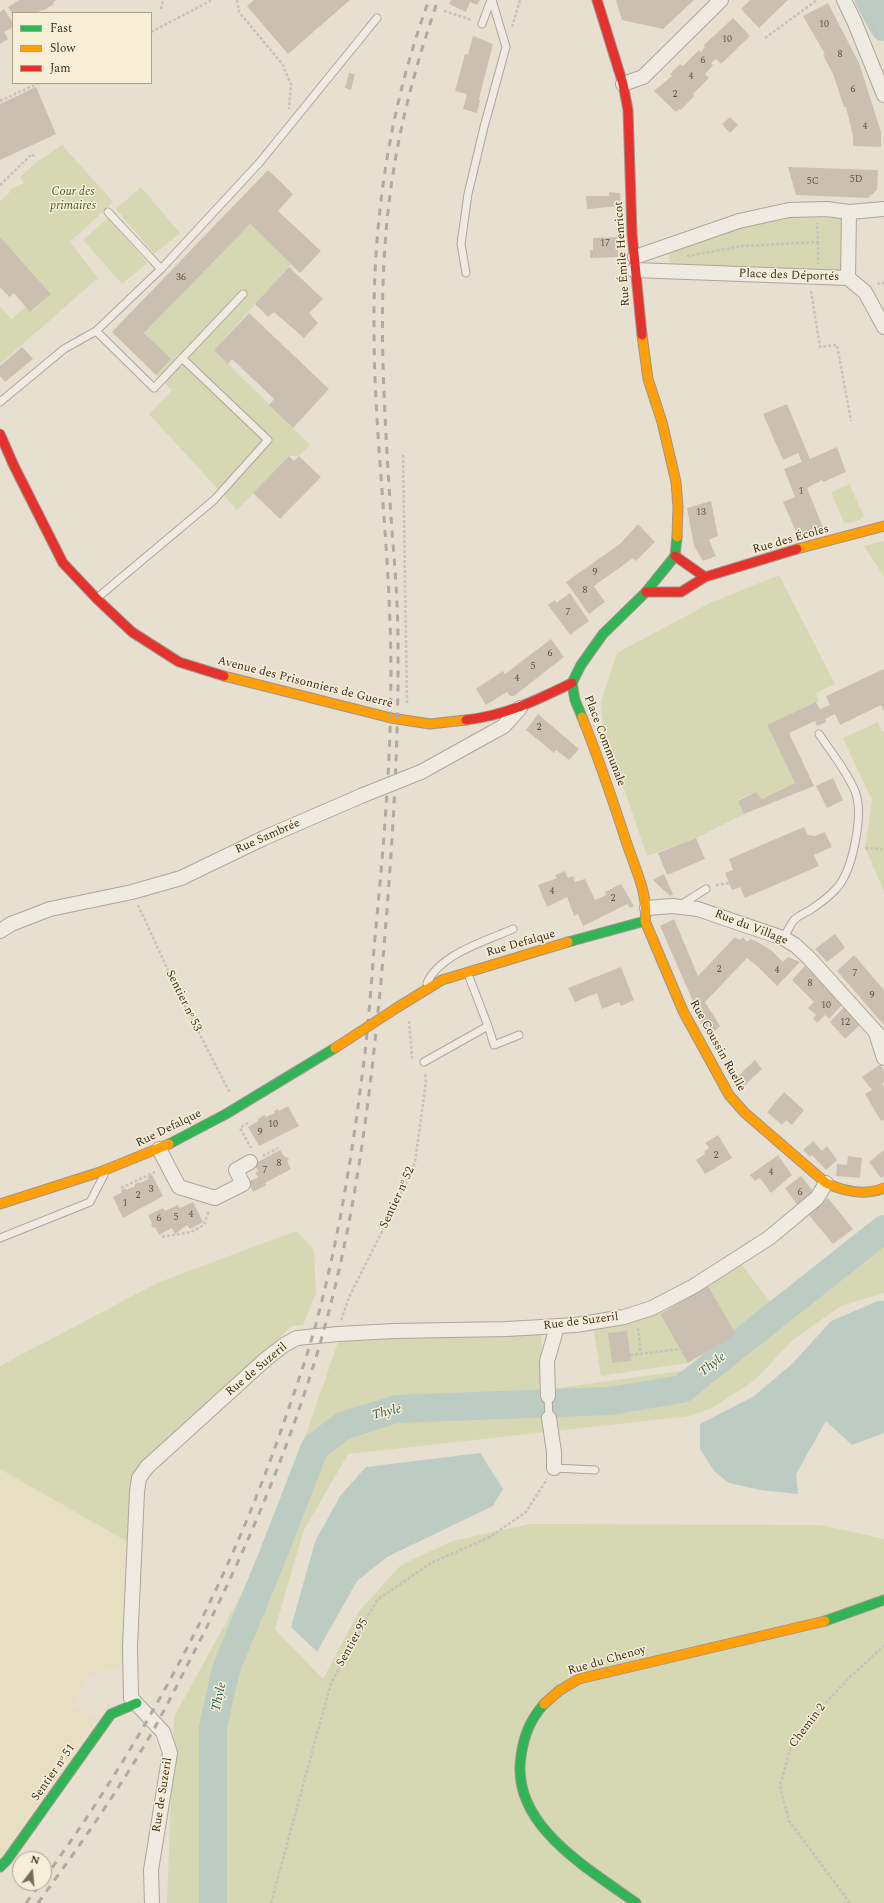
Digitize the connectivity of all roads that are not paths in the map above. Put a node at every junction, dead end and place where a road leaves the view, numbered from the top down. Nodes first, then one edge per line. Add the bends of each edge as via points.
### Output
1 (492, 0) edge
2 (597, 0) edge
3 (721, 0) edge
4 (844, 0) edge
5 (377, 18) dead end
6 (482, 24) road end
7 (624, 84) junction
8 (884, 95) edge
9 (884, 209) edge
10 (108, 212) dead end
11 (849, 212) junction
12 (634, 263) junction
13 (161, 269) junction
14 (466, 273) dead end
15 (848, 278) junction
16 (243, 294) dead end
17 (884, 327) edge
18 (96, 331) junction
19 (182, 358) junction
20 (0, 402) edge
21 (0, 434) edge
22 (884, 526) edge
23 (675, 556) junction
24 (705, 578) junction
25 (646, 592) junction
26 (97, 599) junction
27 (572, 683) junction
28 (520, 708) junction
29 (819, 734) dead end
30 (706, 889) dead end
31 (678, 906) junction
32 (646, 914) junction
33 (513, 930) dead end
34 (0, 931) edge
35 (783, 938) junction
36 (468, 971) junction
37 (424, 990) junction
38 (488, 1026) junction
39 (519, 1035) dead end
40 (879, 1036) edge
41 (884, 1058) edge
42 (424, 1062) road end
43 (159, 1149) junction
44 (252, 1157) road end
45 (106, 1171) junction
46 (826, 1183) junction
47 (884, 1188) edge
48 (0, 1204) edge
49 (0, 1238) edge
50 (557, 1327) junction
51 (548, 1396) joint
52 (549, 1418) joint
53 (554, 1468) joint
54 (595, 1470) dead end
55 (884, 1600) edge
56 (137, 1703) junction
57 (0, 1867) edge
58 (152, 1903) edge
59 (636, 1903) edge

1 - 6 lane
1 - 14 lane via 506,47 468,194 461,244
2 - 7 street, Rue Émile Henricot
3 - 7 street via 643,77
4 - 8 street
5 - 13 lane via 260,162
7 - 12 street, Rue Émile Henricot via 628,110
9 - 11 street
10 - 13 lane
11 - 12 street via 789,210 740,221
11 - 15 street, Place des Déportés
12 - 15 street, Place des Déportés via 814,281
12 - 23 street, Rue Émile Henricot via 648,379 662,422 676,482 678,507
13 - 18 lane
15 - 17 street via 865,292
16 - 19 lane
18 - 19 lane via 154,388
18 - 20 lane via 64,349
19 - 26 lane via 268,440 214,500
21 - 26 street, Avenue des Prisonniers de Guerre via 63,563
22 - 24 street, Rue des Écoles via 776,555
23 - 24 street
23 - 25 street, Place Communale
24 - 25 street via 681,592
25 - 27 street, Place Communale via 602,634
26 - 28 street, Avenue des Prisonniers de Guerre via 132,632 179,662 240,682 407,721 430,724 482,718
27 - 28 street, Avenue des Prisonniers de Guerre
27 - 32 street, Place Communale via 575,700 599,758
28 - 34 street, Rue Sambrée, bridge via 504,726 421,772 264,838 181,878 132,892 50,909
29 - 35 lane via 855,792 857,821 854,845 849,867 837,889 795,919
30 - 31 lane
31 - 32 street, Rue du Village
31 - 35 street, Rue du Village via 710,912
32 - 36 street, Rue Defalque via 626,925
32 - 46 street, Rue Coussin Ruelle via 683,1011 729,1095 745,1113
33 - 37 lane via 451,957 432,973
35 - 40 street, Rue du Village via 810,959
36 - 37 street, Rue Defalque via 442,980
36 - 38 lane
37 - 43 street, Rue Defalque, bridge via 238,1107
38 - 39 lane via 494,1045
38 - 42 lane
40 - 41 street
43 - 44 street via 179,1187 212,1198 244,1184 236,1170
43 - 45 street, Rue Defalque
45 - 48 street, Rue Defalque
45 - 49 lane via 90,1202
46 - 47 street, Rue Coussin Ruelle via 840,1189 860,1192
46 - 50 street, Rue de Suzeril via 817,1198 769,1238 694,1286 658,1305 624,1317
50 - 51 street via 547,1361
50 - 56 street, Rue de Suzeril via 338,1334 297,1338 266,1359 147,1467 139,1478 130,1646 131,1698
51 - 52 lane
52 - 53 street
53 - 54 lane
55 - 59 street, Rue du Chenoy via 825,1621 579,1679 554,1694 539,1708 526,1730 520,1759 521,1786 526,1804 536,1821 551,1838
56 - 57 street, Sentier nᵒ 51 via 111,1714
56 - 58 street, Rue de Suzeril via 163,1732 170,1753 151,1870

